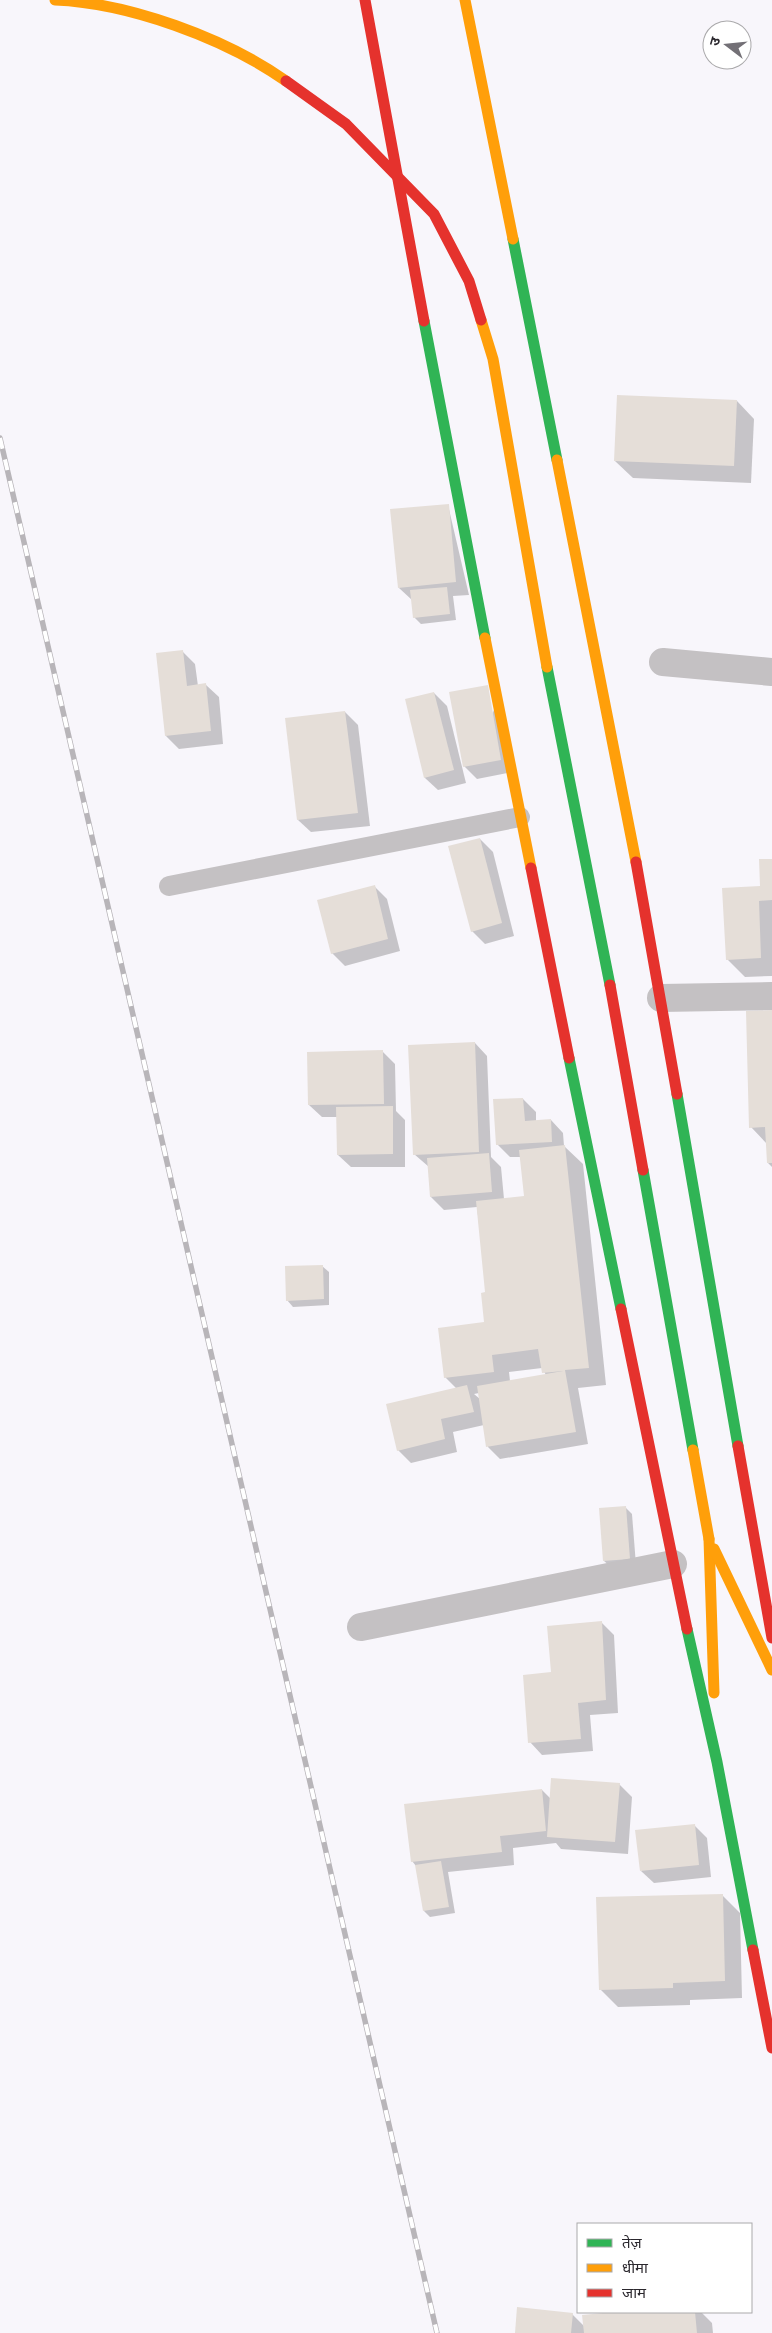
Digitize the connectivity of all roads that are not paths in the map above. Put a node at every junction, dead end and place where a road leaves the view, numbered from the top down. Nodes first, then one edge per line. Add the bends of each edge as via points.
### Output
1 (55, 0) edge
2 (365, 0) edge
3 (466, 0) edge
4 (663, 662) dead end
5 (772, 672) edge
6 (520, 818) junction
7 (169, 886) dead end
8 (772, 996) edge
9 (661, 998) junction
10 (709, 1539) junction
11 (673, 1564) junction
12 (361, 1627) dead end
13 (772, 1638) edge
14 (772, 1670) edge
15 (717, 1762) junction
16 (765, 1974) edge
17 (772, 2048) edge

1 - 10 main road, bridge via 84,1 186,28 269,69 346,124 434,214 468,281 493,359 542,644 605,960
2 - 6 main road via 444,432
3 - 9 main road via 634,844
4 - 5 street
6 - 7 lane
6 - 11 main road
8 - 9 street
9 - 13 main road
10 - 14 main road
10 - 15 main road
11 - 12 street
11 - 15 main road
15 - 16 main road
16 - 17 main road

